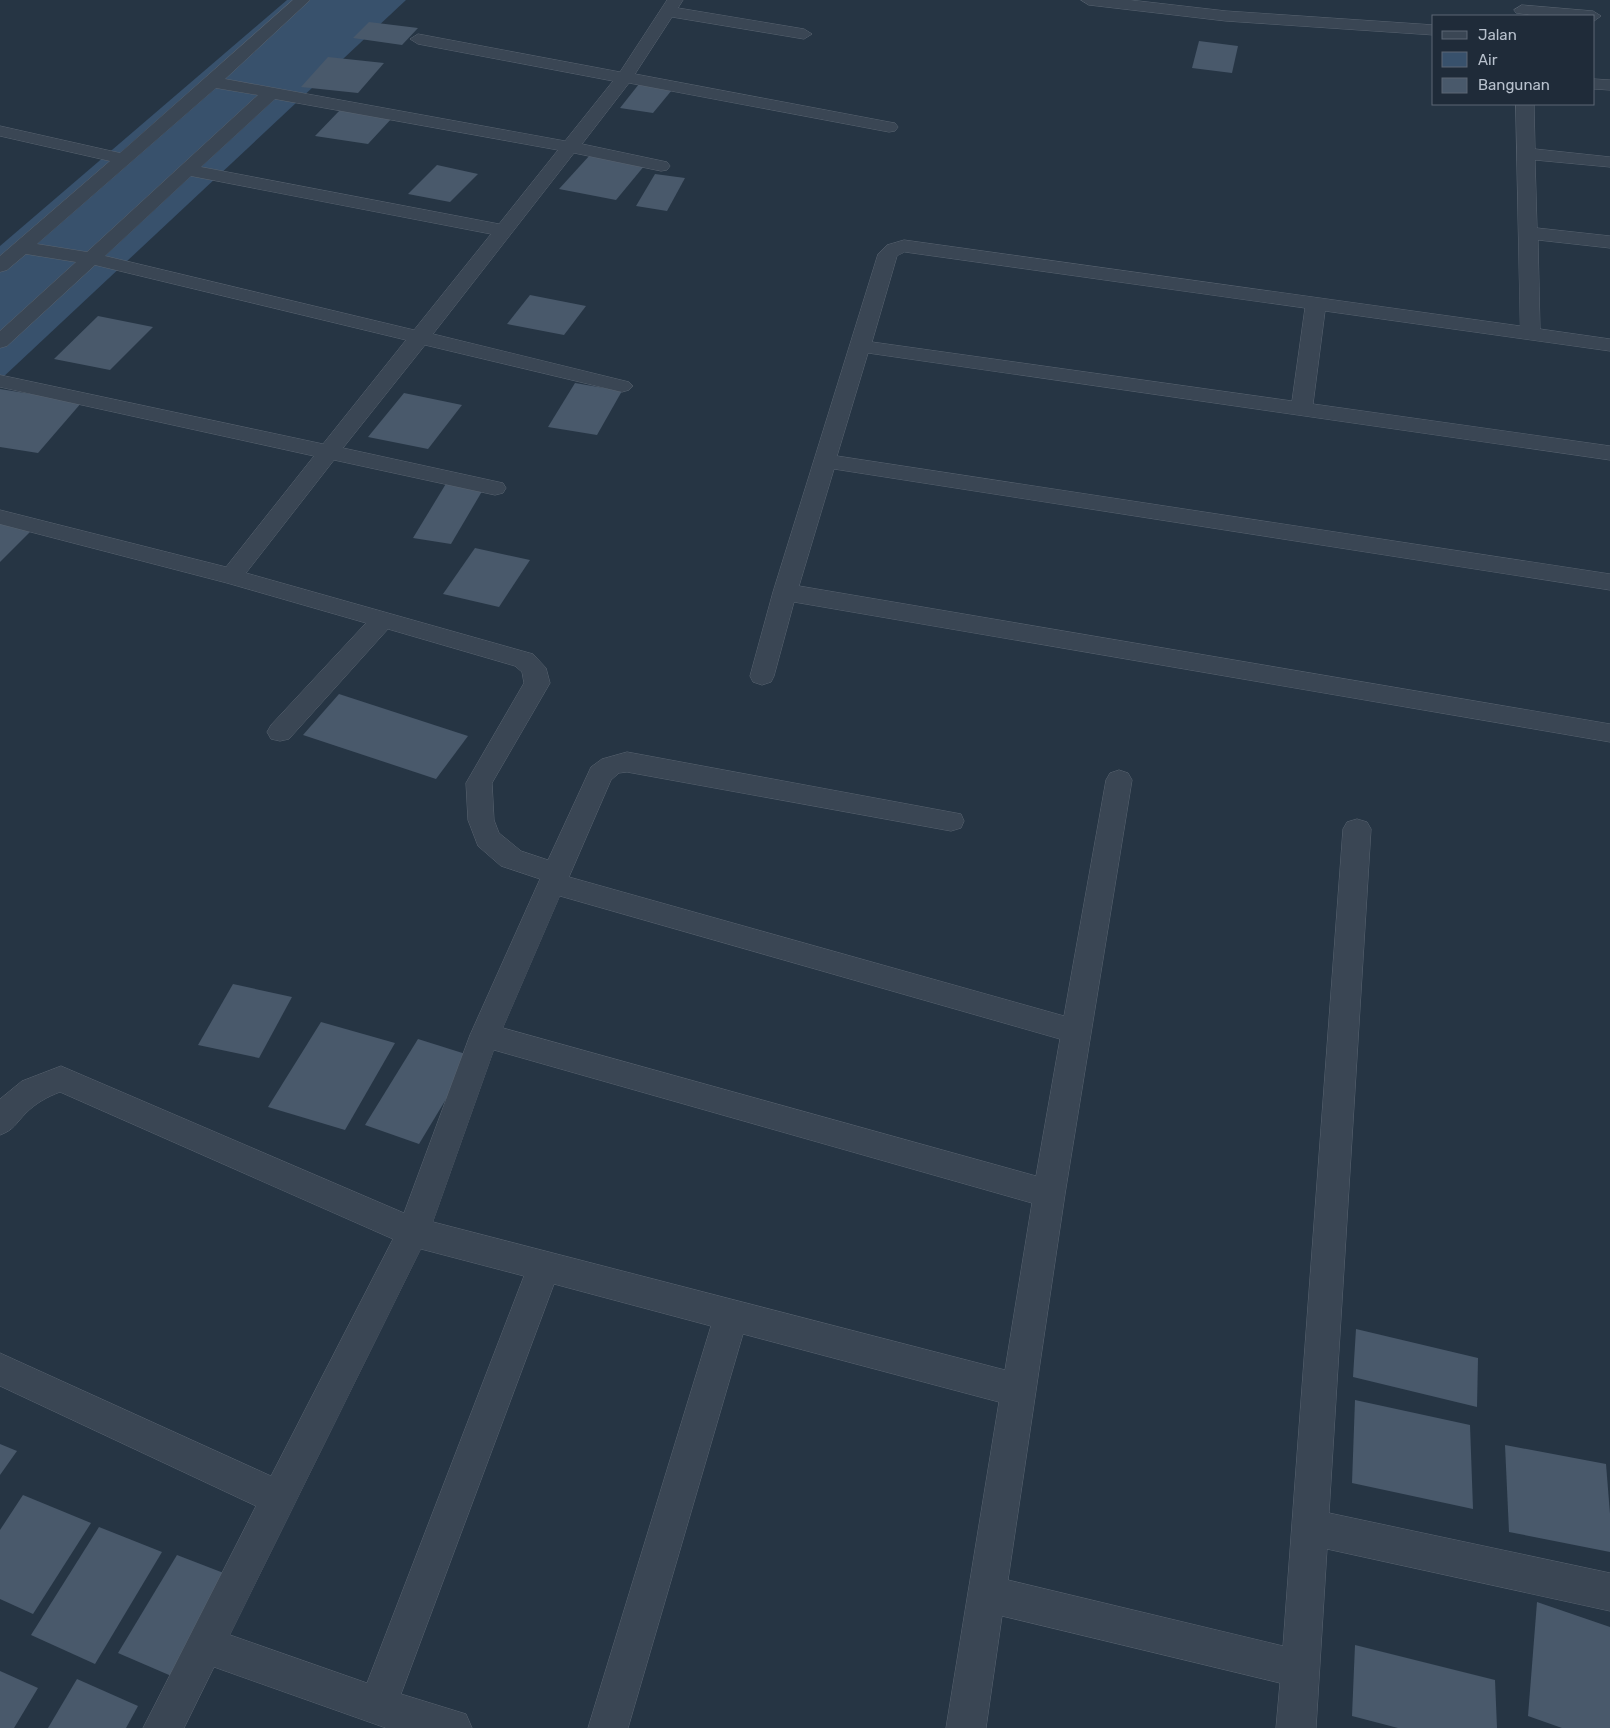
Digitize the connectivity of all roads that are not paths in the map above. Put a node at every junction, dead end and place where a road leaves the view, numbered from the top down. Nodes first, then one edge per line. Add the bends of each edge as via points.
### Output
1 (302, 0) edge
2 (1089, 0) edge
3 (1250, 0) edge
4 (671, 6) edge
5 (1523, 9) edge
6 (1583, 15) edge
7 (1595, 16) edge
8 (1241, 17) junction
9 (1610, 18) edge
10 (1432, 30) edge
11 (804, 34) dead end
12 (418, 39) dead end
13 (625, 76) junction
14 (216, 83) junction
15 (1595, 84) edge
16 (1610, 85) edge
17 (266, 92) junction
18 (1525, 105) edge
19 (888, 128) dead end
20 (0, 131) edge
21 (571, 147) junction
22 (1526, 154) junction
23 (123, 160) junction
24 (1610, 162) edge
25 (661, 166) dead end
26 (187, 170) junction
27 (505, 231) junction
28 (1528, 233) junction
29 (1610, 242) edge
30 (21, 247) junction
31 (87, 257) junction
32 (0, 266) edge
33 (1316, 304) junction
34 (1530, 334) junction
35 (420, 339) junction
36 (0, 342) edge
37 (1610, 345) edge
38 (859, 346) junction
39 (0, 381) edge
40 (622, 386) dead end
41 (1302, 409) junction
42 (1610, 453) edge
43 (328, 454) junction
44 (825, 461) junction
45 (495, 488) dead end
46 (0, 517) edge
47 (232, 576) junction
48 (1610, 582) edge
49 (785, 592) junction
50 (383, 618) junction
51 (762, 676) dead end
52 (280, 732) dead end
53 (1610, 733) edge
54 (1119, 780) dead end
55 (951, 821) dead end
56 (1357, 828) dead end
57 (554, 878) junction
58 (1078, 1032) junction
59 (484, 1035) junction
60 (0, 1122) edge
61 (1048, 1194) junction
62 (413, 1232) junction
63 (544, 1266) junction
64 (731, 1316) junction
65 (0, 1370) edge
66 (1018, 1390) junction
67 (280, 1499) junction
68 (1310, 1526) junction
69 (1610, 1592) edge
70 (987, 1594) junction
71 (206, 1645) junction
72 (1300, 1669) junction
73 (377, 1706) junction
74 (163, 1728) edge
75 (452, 1728) edge
76 (608, 1728) edge
77 (966, 1728) edge
78 (1296, 1728) edge

1 - 14 street
2 - 8 street
3 - 8 street
4 - 11 street
4 - 13 street
5 - 6 street
7 - 9 street
8 - 10 street
12 - 13 street
13 - 19 street
13 - 21 street
14 - 17 street
14 - 23 street
15 - 16 street
17 - 21 street
17 - 26 street
18 - 22 street
20 - 23 street
21 - 25 street
21 - 27 street
22 - 24 street
22 - 28 street
23 - 30 street
26 - 27 street
26 - 31 street
27 - 35 street
28 - 29 street
28 - 34 street
30 - 31 street
30 - 32 street
31 - 35 street
31 - 36 street
33 - 34 street
33 - 38 street via 904,246 888,254
33 - 41 street
34 - 37 street
35 - 40 street
35 - 43 street
38 - 41 street
38 - 44 street
39 - 43 street
41 - 42 street
43 - 45 street
43 - 47 street
44 - 48 street
44 - 49 street
46 - 47 street
47 - 50 street
49 - 51 street
49 - 53 street
50 - 52 street
50 - 57 street via 524,660 534,668 537,683 479,783 481,820 488,839 512,859
54 - 58 street
55 - 57 street via 628,762 612,766 600,774
56 - 68 street
57 - 58 street
57 - 59 street
58 - 61 street
59 - 61 street
59 - 62 street
60 - 62 street via 14,1103 34,1087 60,1079
61 - 66 street
62 - 63 street
62 - 67 street
63 - 64 street
63 - 73 street
64 - 66 street
64 - 76 street
65 - 67 street
66 - 70 street
67 - 71 street
68 - 69 street
68 - 72 street
70 - 72 street
70 - 77 street
71 - 73 street
71 - 74 street
72 - 78 street
73 - 75 street

